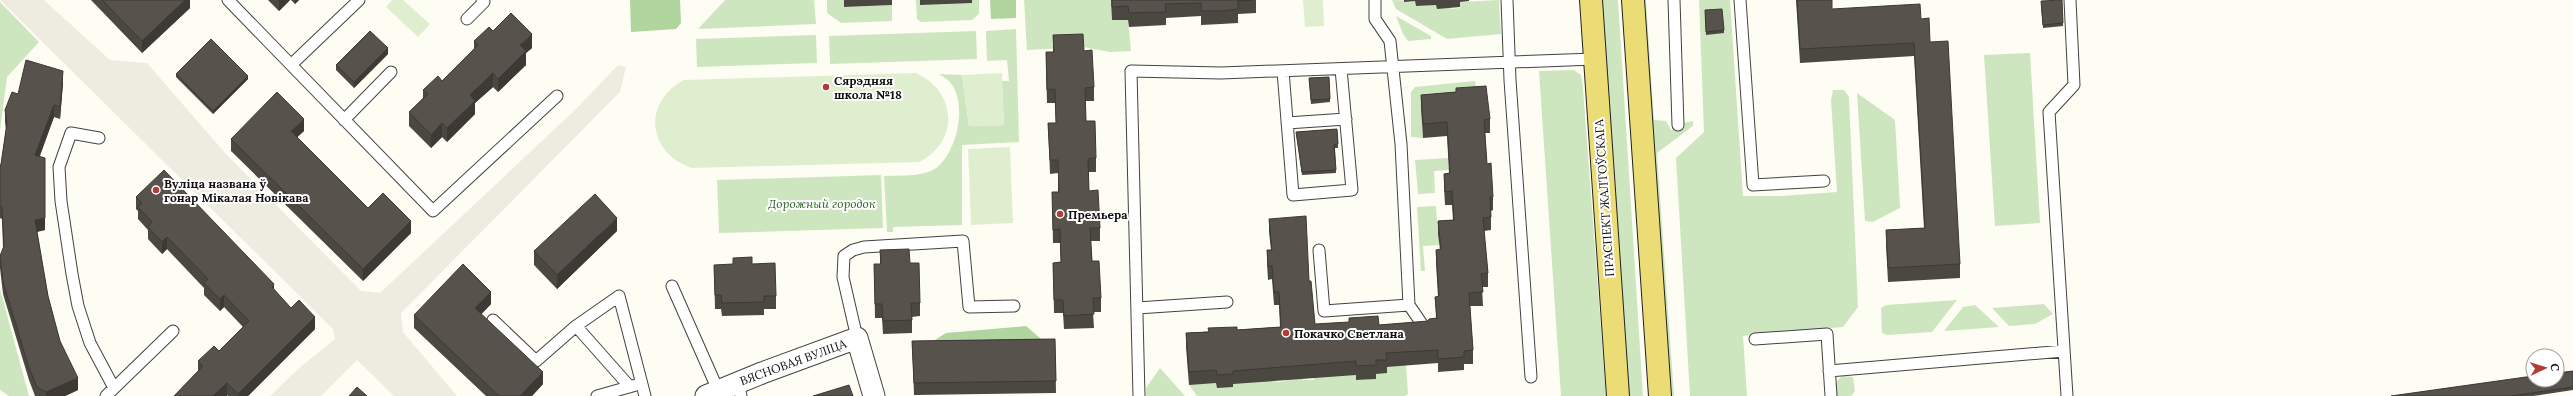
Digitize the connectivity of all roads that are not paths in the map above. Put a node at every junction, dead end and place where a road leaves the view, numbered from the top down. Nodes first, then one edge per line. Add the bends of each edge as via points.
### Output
1 (228, 0) edge
2 (358, 0) edge
3 (482, 0) edge
4 (1375, 0) edge
5 (1507, 0) edge
6 (1591, 0) edge
7 (1633, 0) edge
8 (1674, 0) edge
9 (1740, 0) edge
10 (2070, 0) edge
11 (467, 19) dead end
12 (1594, 59) junction
13 (1511, 62) junction
14 (292, 64) junction
15 (1391, 67) junction
16 (1341, 69) junction
17 (1283, 71) junction
18 (391, 72) dead end
19 (557, 96) dead end
20 (1346, 119) junction
21 (344, 120) junction
22 (1287, 123) junction
23 (1678, 125) dead end
24 (99, 138) dead end
25 (1824, 181) dead end
26 (1319, 250) dead end
27 (672, 286) dead end
28 (1227, 302) dead end
29 (1409, 305) junction
30 (1014, 306) dead end
31 (1137, 308) junction
32 (493, 320) dead end
33 (576, 326) junction
34 (1424, 327) edge
35 (173, 331) dead end
36 (857, 338) junction
37 (1755, 339) dead end
38 (2064, 351) junction
39 (1829, 371) junction
40 (1531, 377) dead end
41 (635, 385) junction
42 (114, 388) junction
43 (739, 389) edge
44 (712, 393) edge
45 (106, 396) edge
46 (597, 396) edge
47 (645, 396) edge
48 (874, 396) edge
49 (1139, 396) edge
50 (1618, 396) edge
51 (1660, 396) edge
52 (1831, 396) edge
53 (2067, 396) edge

1 - 14 lane
2 - 14 lane
3 - 11 lane via 484,2
4 - 15 lane via 1375,19 1390,41
5 - 13 lane
6 - 12 main road, ПРАСПЕКТ ЖАЛТОЎСКАГА
7 - 51 main road
8 - 23 lane
9 - 25 lane via 1753,185
10 - 38 lane via 2074,85 2049,112
12 - 13 lane
12 - 50 main road, ПРАСПЕКТ ЖАЛТОЎСКАГА
13 - 15 lane
13 - 40 lane
14 - 21 lane
15 - 16 lane
15 - 29 lane via 1401,144
16 - 17 lane
16 - 20 lane
17 - 22 lane
17 - 31 lane via 1131,71
18 - 21 lane
19 - 21 lane via 434,211
20 - 22 lane
20 - 22 lane via 1352,190 1293,195
24 - 42 lane via 71,133 59,167 66,237 78,306 90,343
26 - 29 lane via 1324,311
27 - 44 lane
28 - 31 lane
29 - 34 lane
30 - 36 lane via 969,307 963,241 864,247 852,250 844,256 843,276
31 - 49 lane
32 - 33 lane via 536,361
33 - 41 lane
33 - 41 lane via 619,296
35 - 42 lane
36 - 43 street, ВЯСНОВАЯ ВУЛІЦА
36 - 48 street
37 - 39 lane via 1827,334
38 - 39 lane
38 - 53 lane
39 - 52 lane
41 - 46 lane
41 - 47 lane
42 - 45 lane
43 - 44 street, ВЯСНОВАЯ ВУЛІЦА

